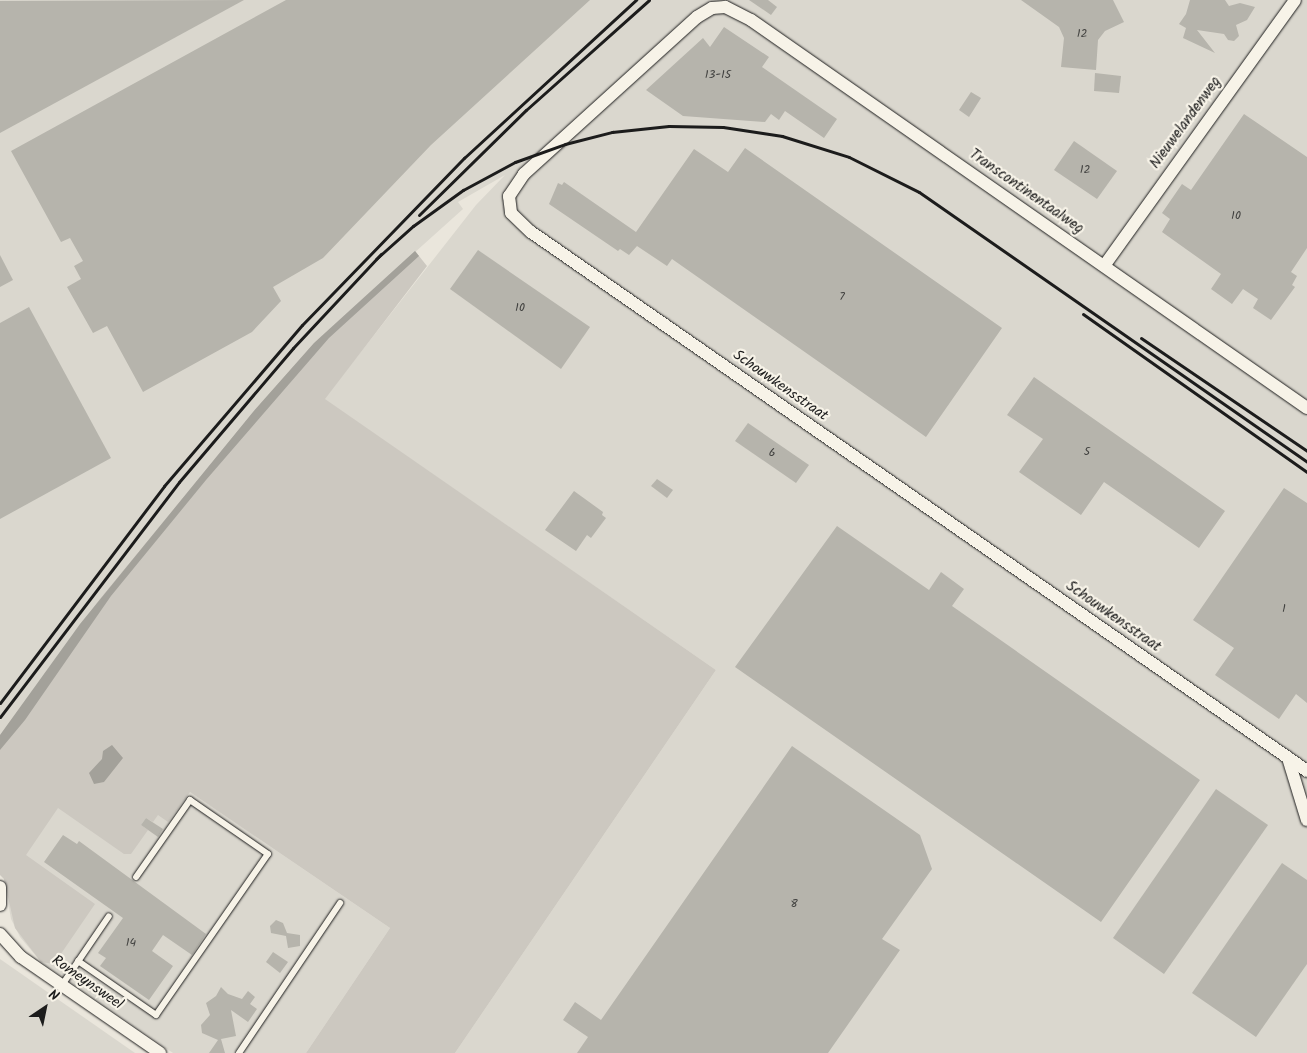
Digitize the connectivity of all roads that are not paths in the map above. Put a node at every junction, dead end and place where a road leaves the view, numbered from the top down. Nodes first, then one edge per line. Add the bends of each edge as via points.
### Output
1 (1295, 0) edge
2 (725, 7) joint
3 (1104, 266) junction
4 (1307, 408) edge
5 (1288, 758) junction
6 (1307, 771) edge
7 (1307, 820) edge
8 (136, 877) dead end
9 (0, 888) edge
10 (340, 903) dead end
11 (0, 905) edge
12 (109, 916) dead end
13 (0, 934) edge
14 (78, 961) junction
15 (62, 985) junction
16 (160, 1053) edge
17 (239, 1053) edge

1 - 3 street, Nieuwelandenweg
2 - 3 street, Transcontinentaalweg via 759,25
2 - 5 street, Schouwkensstraat via 712,8 701,14 524,174 509,196 511,213 539,238
3 - 4 street, Transcontinentaalweg
5 - 6 street, Schouwkensstraat
5 - 7 street
8 - 14 lane via 190,800 268,854 156,1015
9 - 11 street
10 - 17 lane
12 - 14 lane
13 - 15 street, Romeynsweel via 12,950
14 - 15 lane
15 - 16 street, Romeynsweel

